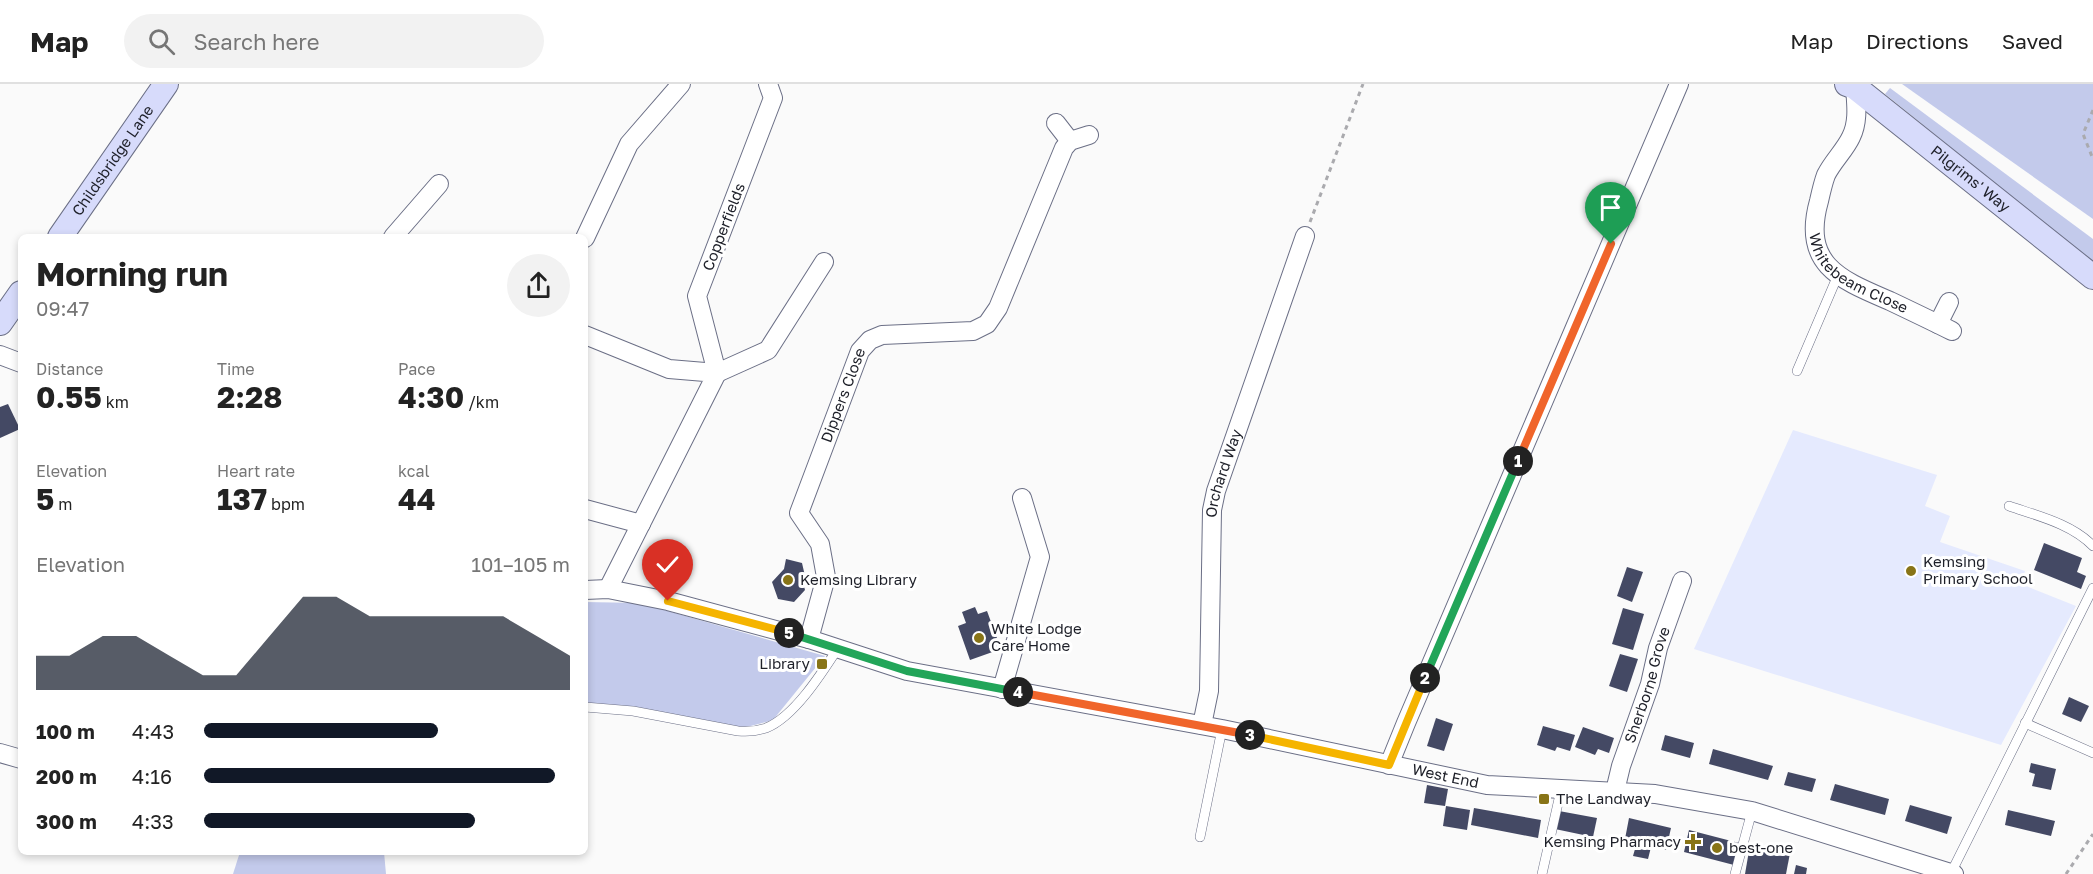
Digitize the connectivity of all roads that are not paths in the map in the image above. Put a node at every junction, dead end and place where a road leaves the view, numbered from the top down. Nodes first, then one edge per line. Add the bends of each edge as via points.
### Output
1 (166, 84) edge
2 (681, 84) edge
3 (768, 84) edge
4 (1679, 84) edge
5 (1851, 85) edge
6 (1056, 123) dead end
7 (1089, 135) dead end
8 (1071, 141) junction
9 (439, 184) dead end
10 (62, 234) edge
11 (396, 234) edge
12 (587, 234) edge
13 (1305, 236) road end
14 (824, 262) dead end
15 (1838, 275) junction
16 (2093, 277) edge
17 (18, 297) edge
18 (1949, 302) dead end
19 (0, 323) edge
20 (588, 336) edge
21 (0, 355) edge
22 (18, 362) edge
23 (1797, 371) dead end
24 (717, 373) junction
25 (1022, 498) dead end
26 (2009, 506) dead end
27 (588, 510) edge
28 (641, 524) junction
29 (2093, 546) edge
30 (1682, 581) dead end
31 (2093, 588) edge
32 (608, 589) junction
33 (588, 590) edge
34 (809, 639) junction
35 (838, 648) junction
36 (1002, 688) junction
37 (588, 707) edge
38 (2025, 723) junction
39 (1202, 725) junction
40 (1222, 729) junction
41 (0, 753) edge
42 (2093, 753) edge
43 (18, 758) edge
44 (1389, 765) junction
45 (1561, 790) junction
46 (1615, 791) junction
47 (1752, 811) junction
48 (1200, 837) dead end
49 (1542, 874) edge
50 (1735, 874) edge
51 (1952, 874) edge

1 - 10 street, Childsbridge Lane
2 - 12 street via 629,144
3 - 24 street, Copperfields via 773,98 698,296
4 - 44 street
5 - 15 street, Whitebeam Close via 1857,112 1854,128 1825,177 1814,220 1816,249
5 - 16 street, Pilgrims' Way
6 - 8 street
7 - 8 street
8 - 34 street, Dippers Close via 1064,148 998,308 987,324 973,331 882,335 870,340 860,351 799,513 820,544 826,577
9 - 11 street
13 - 39 street, Orchard Way via 1216,491 1212,510 1209,691
14 - 24 street via 768,350
15 - 18 street, Whitebeam Close via 1945,328
15 - 23 lane
17 - 19 street
20 - 24 street via 669,369
21 - 22 street
24 - 28 street
25 - 36 street via 1040,558
26 - 29 lane via 2058,523
27 - 28 street
28 - 32 street
30 - 46 street, Sherborne Grove
31 - 38 lane
32 - 33 street, West End
32 - 34 street, West End
34 - 35 street, West End
35 - 36 street, West End via 907,671
35 - 37 lane via 794,706 779,721 756,731
36 - 39 street, West End
38 - 42 lane
38 - 51 lane
39 - 40 street, West End
40 - 44 street, West End
40 - 48 lane
41 - 43 street
44 - 45 street, West End via 1487,785
45 - 46 street, West End
45 - 49 lane
46 - 47 street, West End
47 - 50 lane
47 - 51 street, West End

